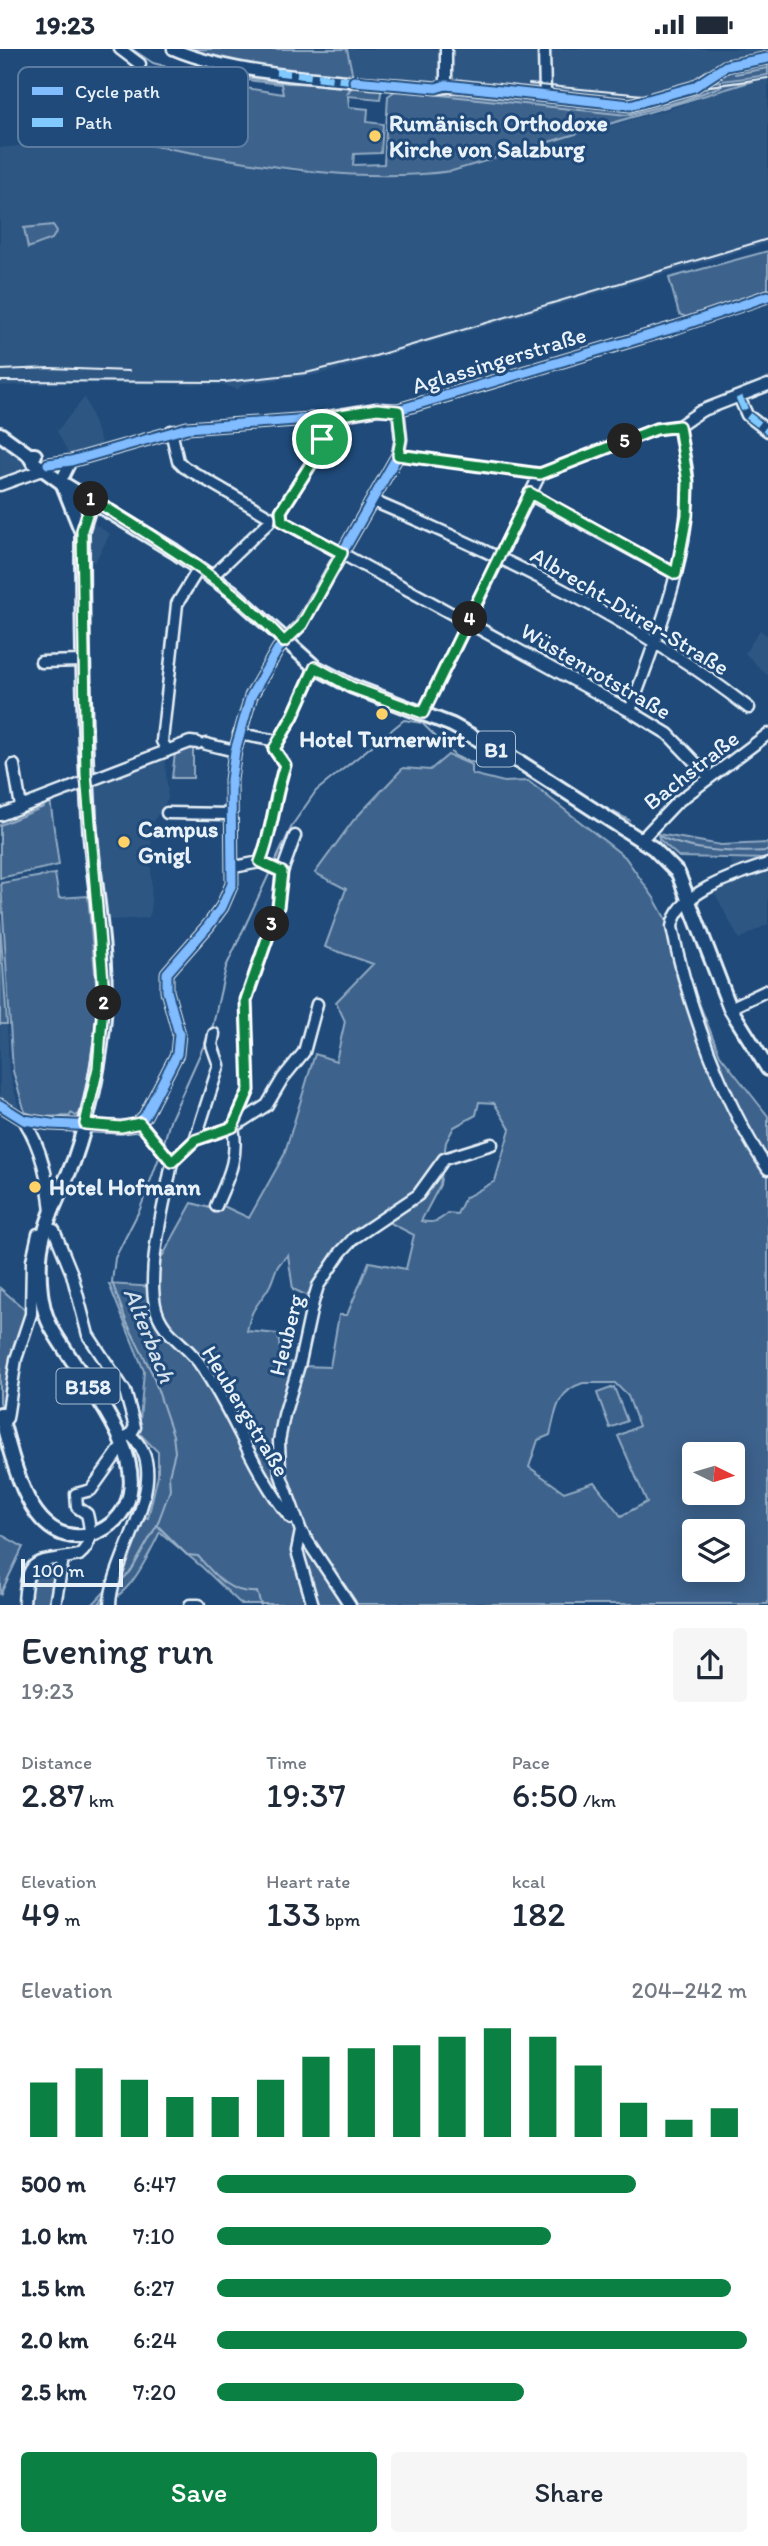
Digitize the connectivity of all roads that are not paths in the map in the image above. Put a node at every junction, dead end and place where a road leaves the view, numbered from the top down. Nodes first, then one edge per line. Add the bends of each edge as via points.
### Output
1 (120, 49) edge
2 (173, 49) edge
3 (446, 49) edge
4 (544, 49) edge
5 (768, 58) edge
6 (140, 64) dead end
7 (237, 67) edge
8 (248, 68) edge
9 (446, 85) junction
10 (545, 94) junction
11 (768, 296) edge
12 (768, 385) edge
13 (739, 397) junction
14 (398, 411) junction
15 (323, 418) junction
16 (679, 426) junction
17 (171, 431) junction
18 (768, 431) edge
19 (0, 434) edge
20 (398, 455) junction
21 (71, 461) junction
22 (44, 465) junction
23 (540, 474) junction
24 (63, 479) junction
25 (0, 485) edge
26 (530, 493) junction
27 (89, 497) junction
28 (373, 501) junction
29 (75, 507) junction
30 (111, 512) junction
31 (82, 530) junction
32 (342, 553) junction
33 (500, 556) junction
34 (199, 568) junction
35 (676, 574) junction
36 (211, 577) junction
37 (468, 622) junction
38 (284, 642) junction
39 (654, 643) junction
40 (83, 661) junction
41 (41, 662) dead end
42 (315, 667) junction
43 (749, 708) dead end
44 (630, 711) junction
45 (423, 713) junction
46 (239, 734) junction
47 (768, 734) edge
48 (278, 741) junction
49 (167, 751) junction
50 (235, 751) junction
51 (14, 765) dead end
52 (708, 776) junction
53 (87, 781) junction
54 (21, 807) junction
55 (167, 813) dead end
56 (230, 814) junction
57 (0, 815) edge
58 (295, 836) dead end
59 (642, 839) junction
60 (768, 864) edge
61 (234, 867) junction
62 (272, 867) junction
63 (690, 900) junction
64 (768, 990) edge
65 (317, 1004) dead end
66 (730, 1008) junction
67 (214, 1034) dead end
68 (768, 1069) edge
69 (2, 1106) edge
70 (24, 1120) junction
71 (140, 1123) junction
72 (85, 1124) junction
73 (233, 1127) junction
74 (195, 1140) junction
75 (492, 1144) dead end
76 (172, 1162) junction
77 (768, 1169) edge
78 (216, 1206) dead end
79 (51, 1214) junction
80 (46, 1230) junction
81 (1, 1419) edge
82 (124, 1440) junction
83 (301, 1531) junction
84 (90, 1535) junction
85 (63, 1558) junction
86 (110, 1601) edge
87 (24, 1605) edge
88 (55, 1605) edge
89 (190, 1605) edge
90 (199, 1605) edge
91 (313, 1605) edge
92 (350, 1605) edge

1 - 6 street
2 - 7 street via 205,63
3 - 9 street
4 - 10 street
5 - 10 street via 726,66 694,87 636,104
8 - 9 street via 436,88
9 - 10 street
11 - 14 street, Aglassingerstraße
12 - 13 street
13 - 16 street via 701,411
13 - 18 street via 747,415
14 - 15 street, Aglassingerstraße via 377,409
14 - 20 street
15 - 17 street, Aglassingerstraße
15 - 32 street, Wüstenrotstraße via 318,453 281,511 282,521
16 - 23 street via 656,429
16 - 35 street via 688,482
17 - 21 street, Aglassingerstraße
17 - 36 street via 178,461 184,467 270,517
19 - 22 main road, B1
20 - 23 street
20 - 28 street
21 - 22 street, Aglassingerstraße
21 - 24 street
22 - 24 main road, B1
22 - 25 street, Aglassingerstraße
23 - 26 street
24 - 27 main road, B1
24 - 29 main road, B158
26 - 33 street
26 - 35 street
27 - 29 main road
27 - 30 main road, B1
27 - 31 main road, B158
28 - 32 street
28 - 33 street, Albrecht-Dürer-Straße
29 - 31 main road, B158
30 - 31 main road via 96,515
30 - 34 main road, B1
31 - 40 main road, B158
32 - 37 street, Wüstenrotstraße
32 - 38 street via 302,625
33 - 37 street
33 - 39 street, Albrecht-Dürer-Straße
34 - 36 main road, B1
34 - 49 street via 177,604 163,741
35 - 39 street
36 - 38 main road, B1 via 255,611
37 - 44 street, Wüstenrotstraße
37 - 45 street
38 - 42 main road, B1
38 - 46 street via 251,696
39 - 43 street, Albrecht-Dürer-Straße
39 - 44 street
40 - 41 street
40 - 53 main road, B158
42 - 45 main road, B1 via 351,687
42 - 48 street
44 - 52 street, Wüstenrotstraße via 668,734
45 - 59 main road, B1 via 494,748
46 - 48 street
46 - 50 street
47 - 52 street, Bachstraße
48 - 62 street via 274,749 285,765 268,843
49 - 50 street via 190,743
49 - 53 street
50 - 56 street
51 - 54 street
52 - 59 street, Bachstraße
53 - 54 street
53 - 72 main road, B158 via 104,993 98,1068
54 - 57 street
55 - 56 street
56 - 61 street
58 - 62 street
59 - 63 main road, B1 via 678,873
60 - 63 street via 723,879
61 - 62 street
61 - 71 street via 222,907 167,973 179,1034 177,1054
62 - 73 street via 278,907 246,1000 249,1090
63 - 66 main road, B1
63 - 77 street via 673,915 677,956 744,1134
64 - 66 street
65 - 73 street via 299,1060 267,1105
66 - 68 main road, B1
67 - 74 street via 212,1045 219,1065
69 - 70 street
70 - 72 street
70 - 79 street via 46,1169
71 - 72 street via 121,1127
71 - 76 street
72 - 79 main road, B158
73 - 74 street
73 - 78 street via 237,1146 234,1166
74 - 76 street
75 - 83 street, Heuberg via 440,1162 418,1195 354,1238 318,1286 279,1441 279,1473
76 - 83 street, Heubergstraße via 154,1275 158,1315 170,1336 204,1369 257,1469
79 - 80 main road, B158
80 - 81 street via 38,1234 34,1246 31,1314 16,1359 7,1418
80 - 82 main road, B158 via 40,1256 44,1308
80 - 82 street via 54,1230 72,1274 88,1335 125,1391 135,1419
81 - 84 main road via 34,1511 55,1530
82 - 84 main road, B158 via 131,1469 128,1499 118,1517
82 - 84 street via 90,1490 76,1494 77,1507 87,1514
82 - 86 street via 141,1445 146,1487 140,1514 111,1582
83 - 91 street via 297,1551
83 - 92 street, Heuberg
84 - 85 street via 84,1551
85 - 87 street via 45,1558 35,1564 24,1587
85 - 88 street
89 - 90 street

